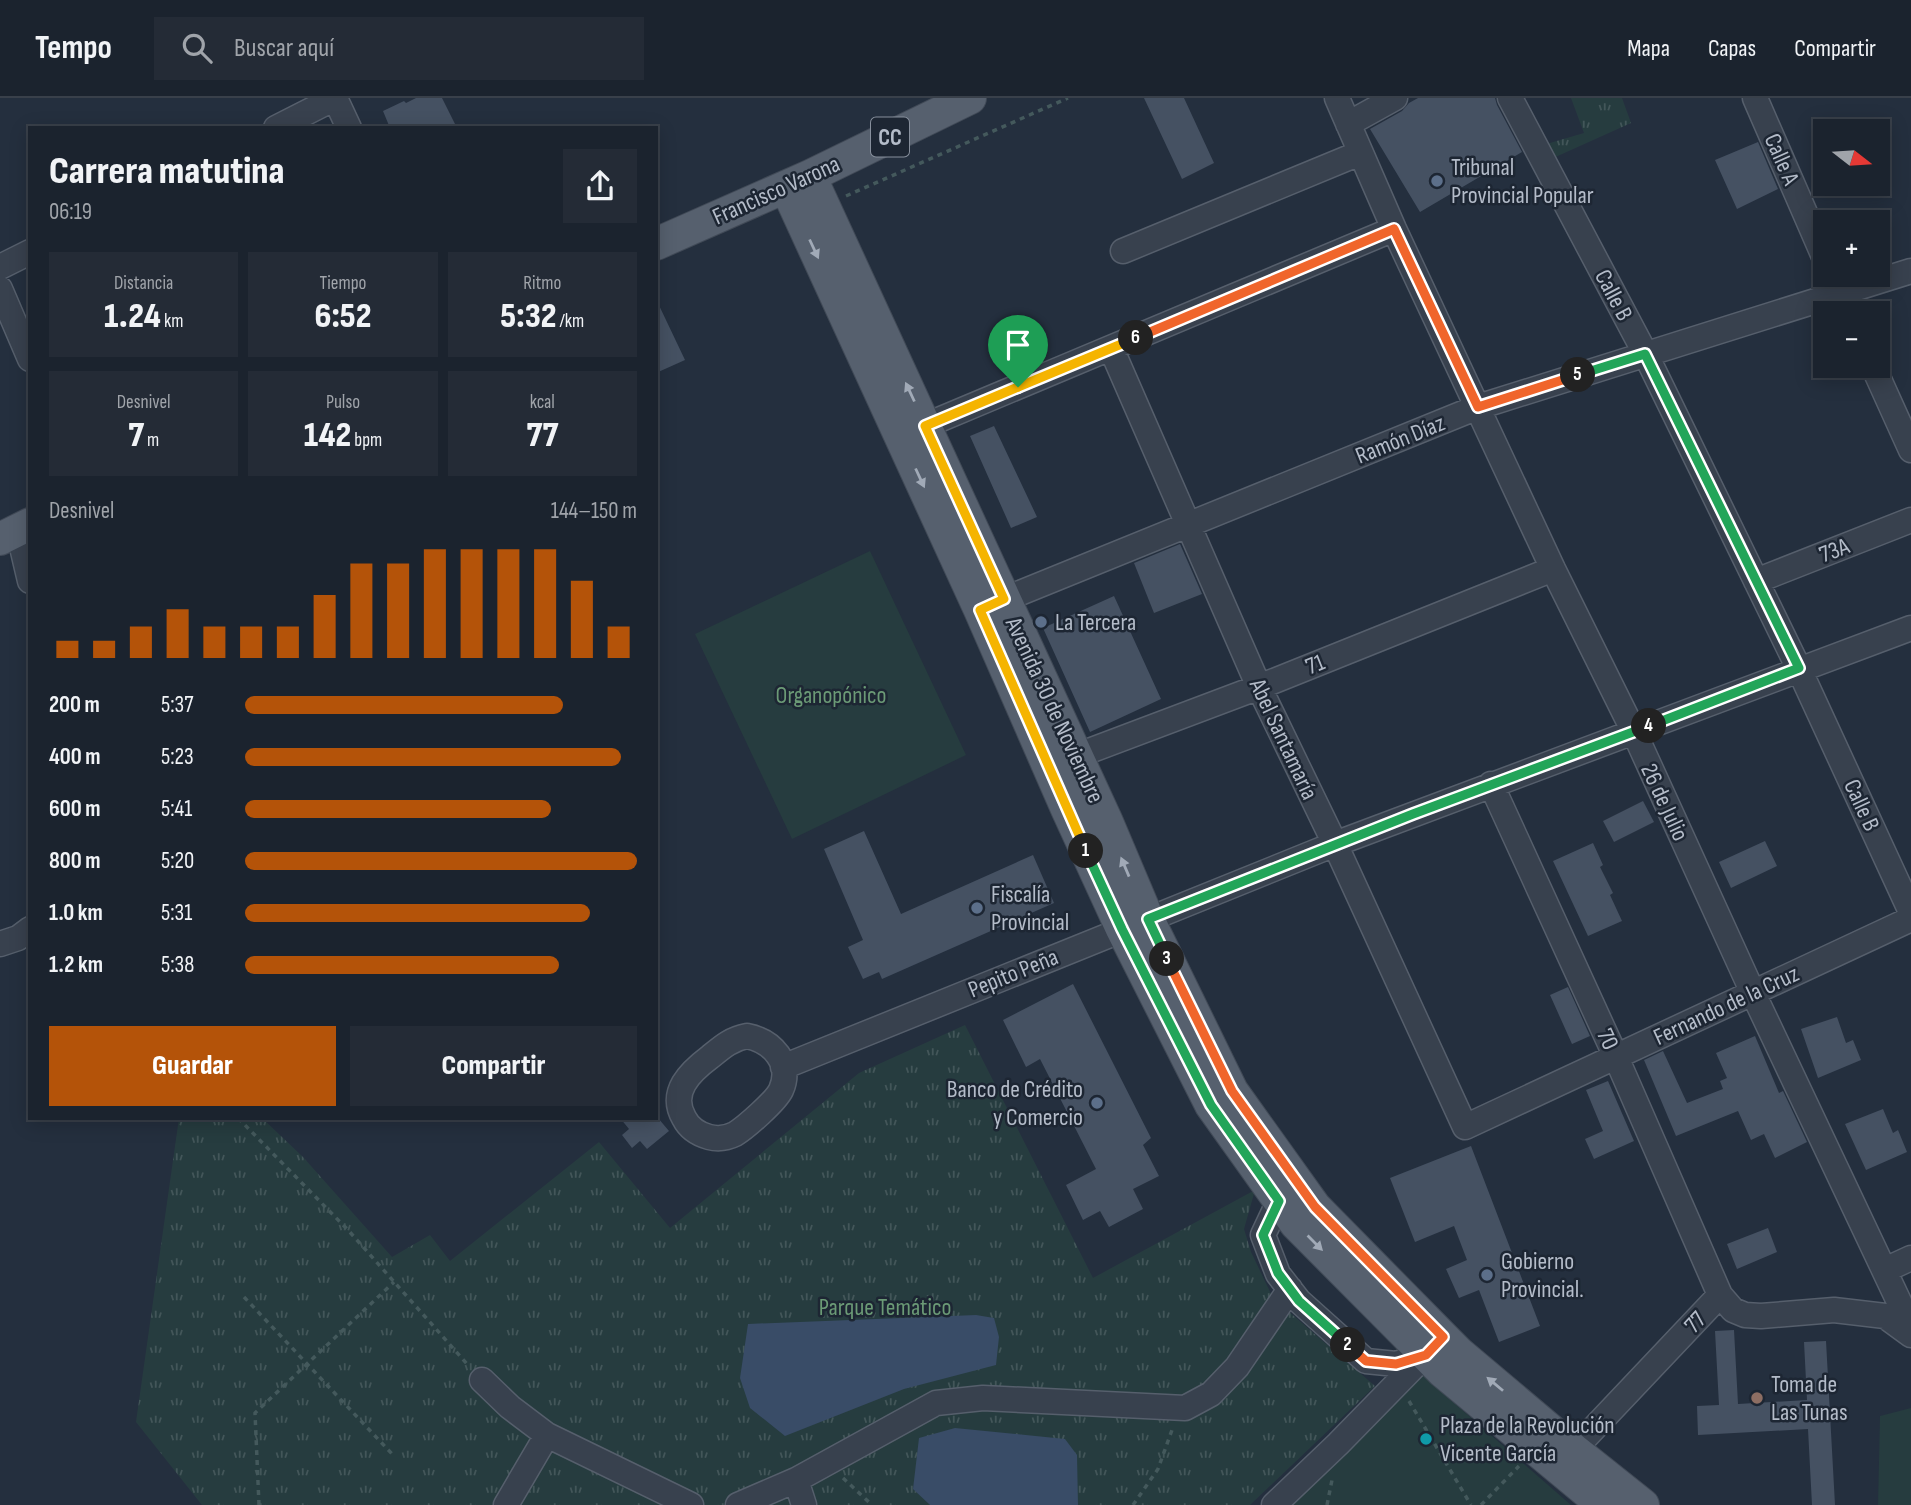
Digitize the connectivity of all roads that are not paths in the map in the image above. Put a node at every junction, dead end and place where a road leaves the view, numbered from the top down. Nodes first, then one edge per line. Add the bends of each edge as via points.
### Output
1 (335, 98) edge
2 (970, 98) edge
3 (1337, 98) edge
4 (1395, 98) edge
5 (1510, 98) edge
6 (1755, 98) edge
7 (1348, 124) junction
8 (280, 126) edge
9 (348, 126) edge
10 (1360, 153) junction
11 (798, 182) junction
12 (1394, 229) junction
13 (1813, 231) edge
14 (658, 243) edge
15 (1123, 251) dead end
16 (28, 253) edge
17 (0, 267) edge
18 (1911, 271) edge
19 (0, 289) edge
20 (1841, 294) edge
21 (1111, 348) junction
22 (28, 354) edge
23 (1645, 354) junction
24 (1881, 378) edge
25 (1478, 407) junction
26 (1902, 408) edge
27 (913, 430) junction
28 (1911, 450) edge
29 (1911, 520) edge
30 (1188, 524) junction
31 (16, 531) edge
32 (1553, 569) junction
33 (28, 575) edge
34 (1756, 581) junction
35 (992, 604) junction
36 (1911, 628) edge
37 (1799, 668) junction
38 (1259, 687) junction
39 (1633, 732) junction
40 (1076, 756) junction
41 (1491, 785) junction
42 (1335, 845) junction
43 (1911, 912) edge
44 (1911, 919) edge
45 (1135, 924) junction
46 (28, 930) edge
47 (0, 944) edge
48 (1753, 993) junction
49 (1616, 1056) junction
50 (783, 1067) junction
51 (1465, 1127) joint
52 (1288, 1191) junction
53 (1911, 1258) edge
54 (1885, 1270) junction
55 (1290, 1289) junction
56 (1720, 1295) junction
57 (1911, 1327) edge
58 (1911, 1335) edge
59 (1434, 1346) junction
60 (482, 1380) road end
61 (547, 1436) junction
62 (1555, 1455) junction
63 (796, 1480) junction
64 (506, 1505) edge
65 (691, 1505) edge
66 (738, 1505) edge
67 (804, 1505) edge
68 (1274, 1505) edge
69 (1603, 1505) edge
70 (1643, 1505) edge

1 - 8 street
1 - 9 street
2 - 11 main road, Francisco Varona / CC
3 - 7 street, 26 de Julio
4 - 7 street
5 - 23 street, Calle B
6 - 13 street, Calle A
7 - 10 street, 26 de Julio
10 - 12 street, 26 de Julio
10 - 15 street
11 - 14 main road, Francisco Varona / CC
11 -> 27 main road, Avenida 30 de Noviembre
27 -> 11 main road, Avenida 30 de Noviembre via 824,206
12 - 21 street
12 - 25 street, 26 de Julio
16 - 17 street
18 - 20 street, Ramón Díaz
19 - 22 street
20 - 23 street, Ramón Díaz
21 - 27 street
21 - 30 street, Abel Santamaría
23 - 25 street, Ramón Díaz
23 - 34 street, Calle B
24 - 26 street
25 - 30 street, Ramón Díaz
25 - 32 street, 26 de Julio
26 - 28 street
27 - 35 main road, Avenida 30 de Noviembre
29 - 34 street, 73A
30 - 35 street, Ramón Díaz
30 - 38 street, Abel Santamaría
31 - 33 street
32 - 38 street, 71
32 - 39 street, 26 de Julio
34 - 37 street, Calle B
35 - 40 main road, Avenida 30 de Noviembre
35 - 45 main road, Avenida 30 de Noviembre via 1067,809
36 - 37 street, Pepito Peña
37 - 39 street, Pepito Peña
37 - 43 street, Calle B
38 - 40 street, 71
38 - 42 street, Abel Santamaría
39 - 41 street, Pepito Peña
39 - 48 street, 26 de Julio
45 -> 40 main road, Avenida 30 de Noviembre via 1107,822
41 - 42 street, Pepito Peña
41 - 49 street, 70
42 - 45 street, Pepito Peña
42 - 51 street, Abel Santamaría
44 - 48 street, Fernando de la Cruz
45 - 50 street, Pepito Peña
45 - 52 main road, Avenida 30 de Noviembre
46 - 47 street
48 - 49 street, Fernando de la Cruz
48 - 54 street, 26 de Julio
49 - 51 street, Fernando de la Cruz
49 - 56 street, 70
50 - 50 street via 781,1091 774,1101 735,1134 711,1138 690,1127 683,1117 679,1104 685,1079 734,1039 760,1039 779,1055
52 - 55 street via 1263,1235 1278,1273
52 - 59 main road, Avenida 30 de Noviembre via 1315,1207
53 - 54 street
54 - 57 street, 26 de Julio
55 - 59 street via 1366,1361 1396,1364
55 - 63 street via 1237,1367 1211,1394 1185,1408 983,1398 936,1403
56 - 58 street, 77 via 1733,1310 1745,1315 1834,1310 1885,1316
56 - 62 street, 77
59 - 62 main road, Avenida 30 de Noviembre via 1470,1362
59 - 68 street
60 - 61 street
61 - 64 street
61 - 65 street
62 - 69 main road, Avenida 30 de Noviembre
62 - 70 main road, Avenida 30 de Noviembre
63 - 66 street
63 - 67 street

